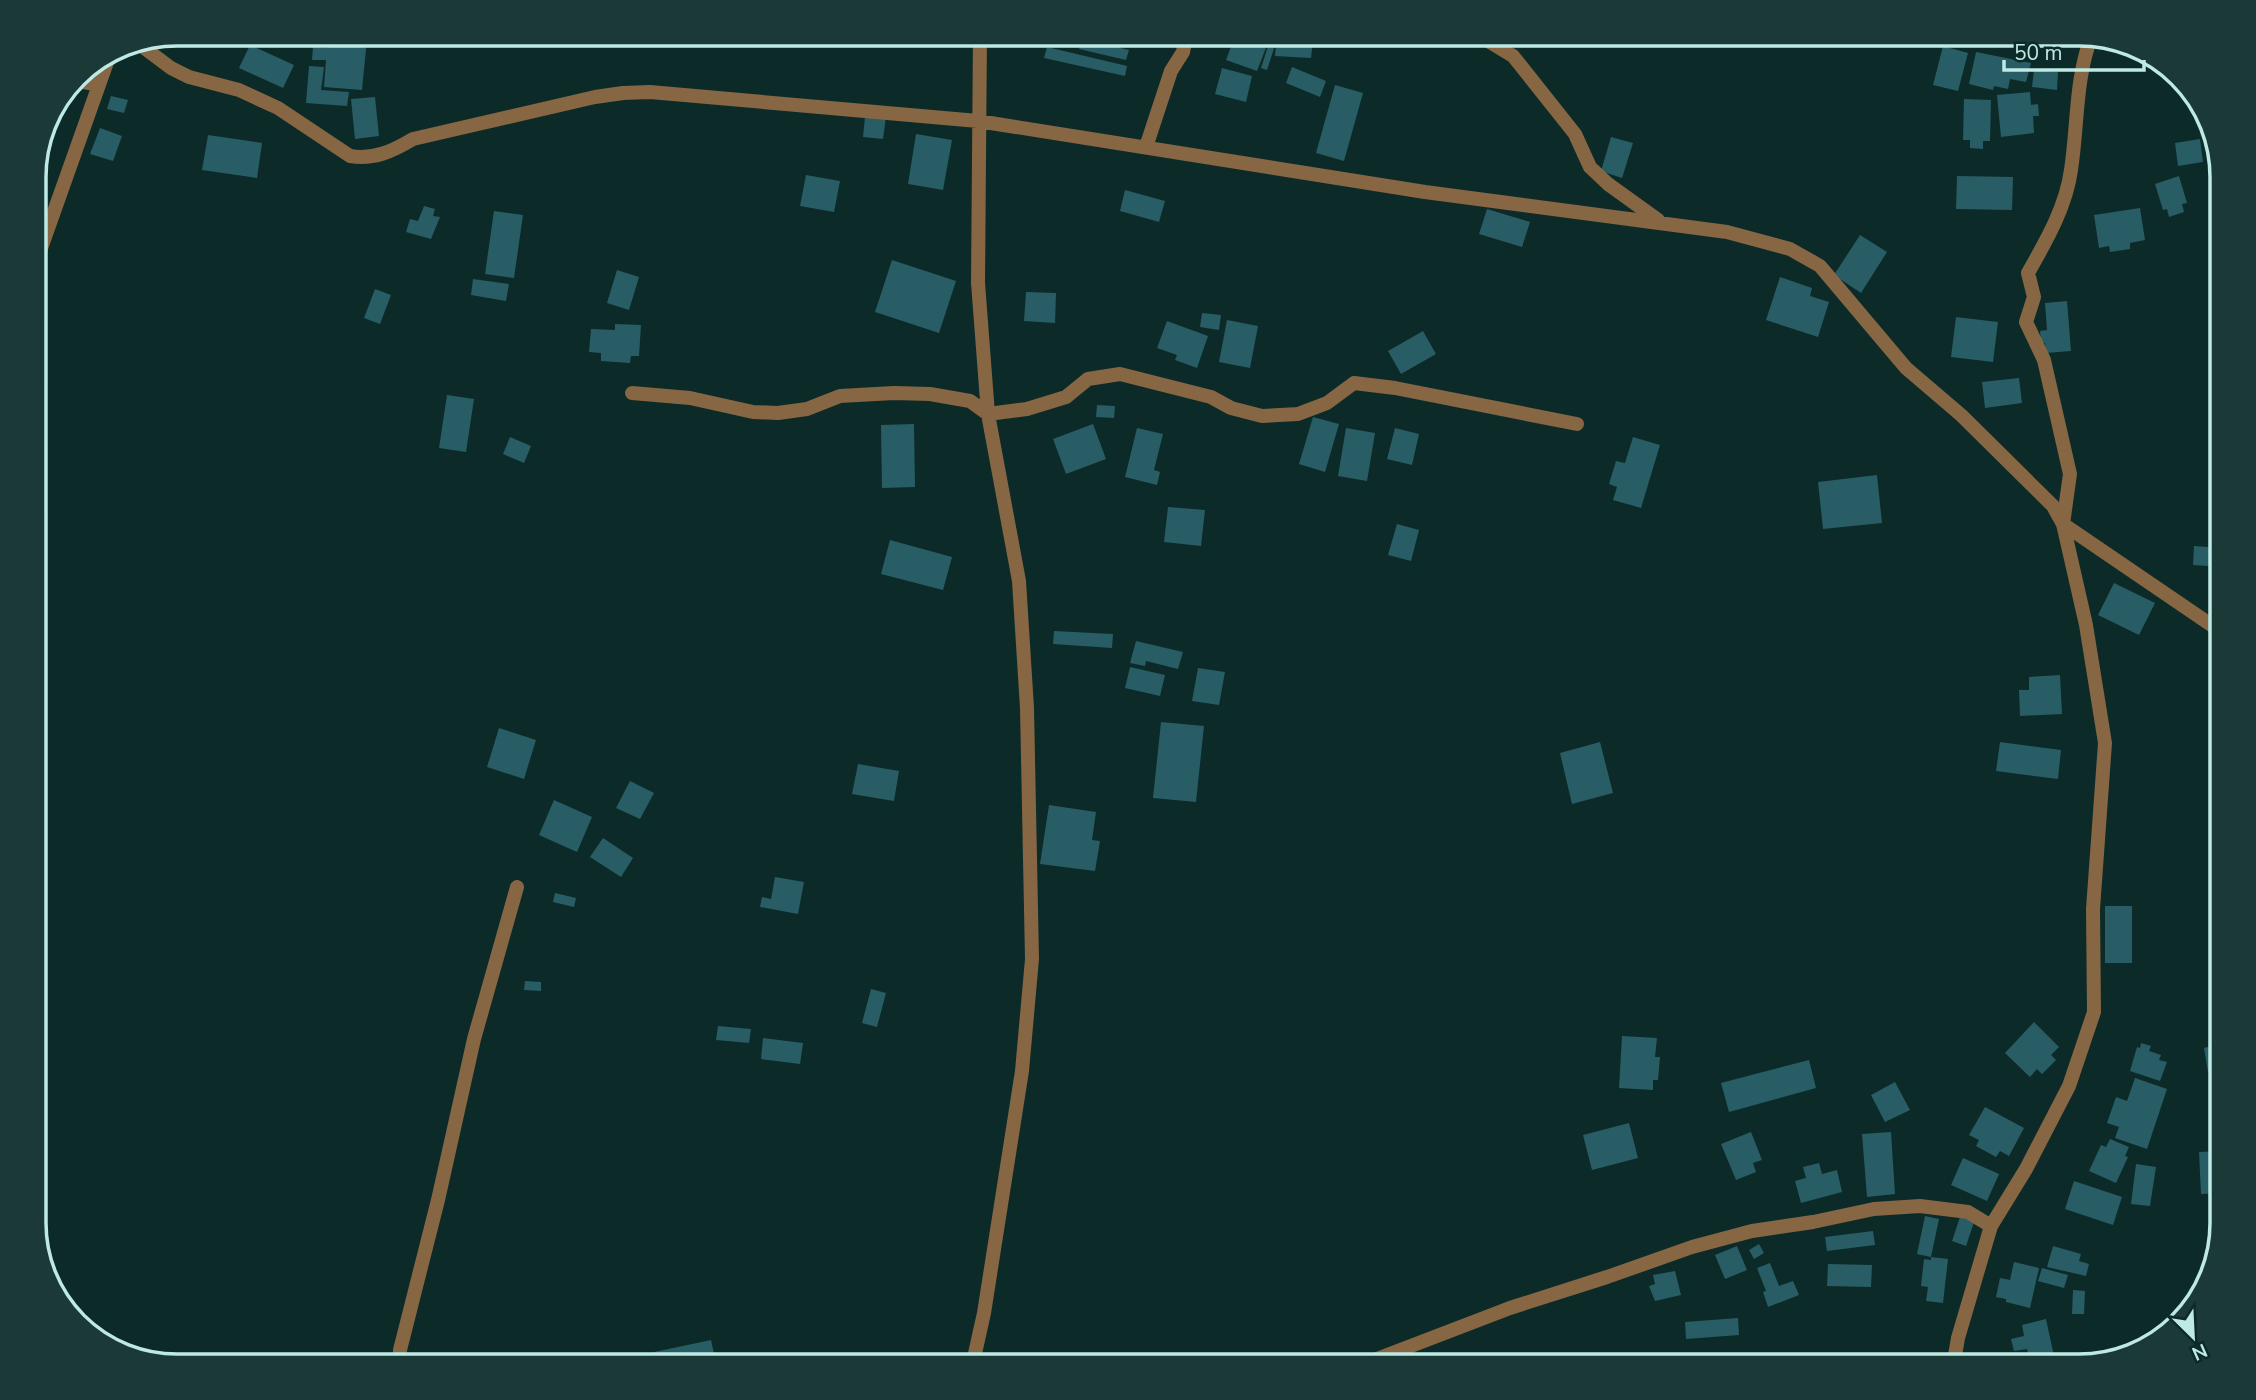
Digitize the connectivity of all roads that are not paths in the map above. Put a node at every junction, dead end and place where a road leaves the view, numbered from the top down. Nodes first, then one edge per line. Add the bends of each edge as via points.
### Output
1 (979, 46) edge
2 (1184, 46) edge
3 (1496, 46) edge
4 (2088, 46) edge
5 (146, 49) edge
6 (105, 67) edge
7 (86, 82) edge
8 (99, 85) junction
9 (978, 121) junction
10 (1146, 147) junction
11 (1659, 221) junction
12 (46, 234) edge
13 (632, 393) dead end
14 (988, 414) junction
15 (1577, 424) dead end
16 (2063, 524) junction
17 (2210, 624) edge
18 (517, 887) dead end
19 (1992, 1226) junction
20 (400, 1354) edge
21 (975, 1354) edge
22 (1390, 1354) edge
23 (1955, 1354) edge

1 - 9 street
2 - 10 street via 1171,71
3 - 11 street via 1513,56 1575,134 1590,167
4 - 16 street via 2081,65 2071,172 2055,224 2028,274 2034,297 2026,322 2044,360 2070,474
5 - 9 street via 189,77 278,108 350,156 363,159 414,139 623,93
6 - 8 street
7 - 8 street
8 - 12 street
9 - 10 street
9 - 14 street via 978,283
10 - 11 street via 1425,192
11 - 16 street via 1790,249 1820,266 1906,368 2053,506
13 - 14 street via 778,413 807,409 839,396 930,394 970,401
14 - 15 street via 1027,409 1066,397 1088,379 1120,374 1262,416 1298,414 1327,403 1354,383
14 - 21 street via 1019,581 1027,708 1032,959 1022,1070
16 - 17 street
16 - 19 street via 2086,625 2105,743 2093,909 2094,1012 2069,1086
18 - 20 street via 474,1039
19 - 22 street via 1968,1212 1920,1206 1874,1209 1752,1231 1510,1308
19 - 23 street

